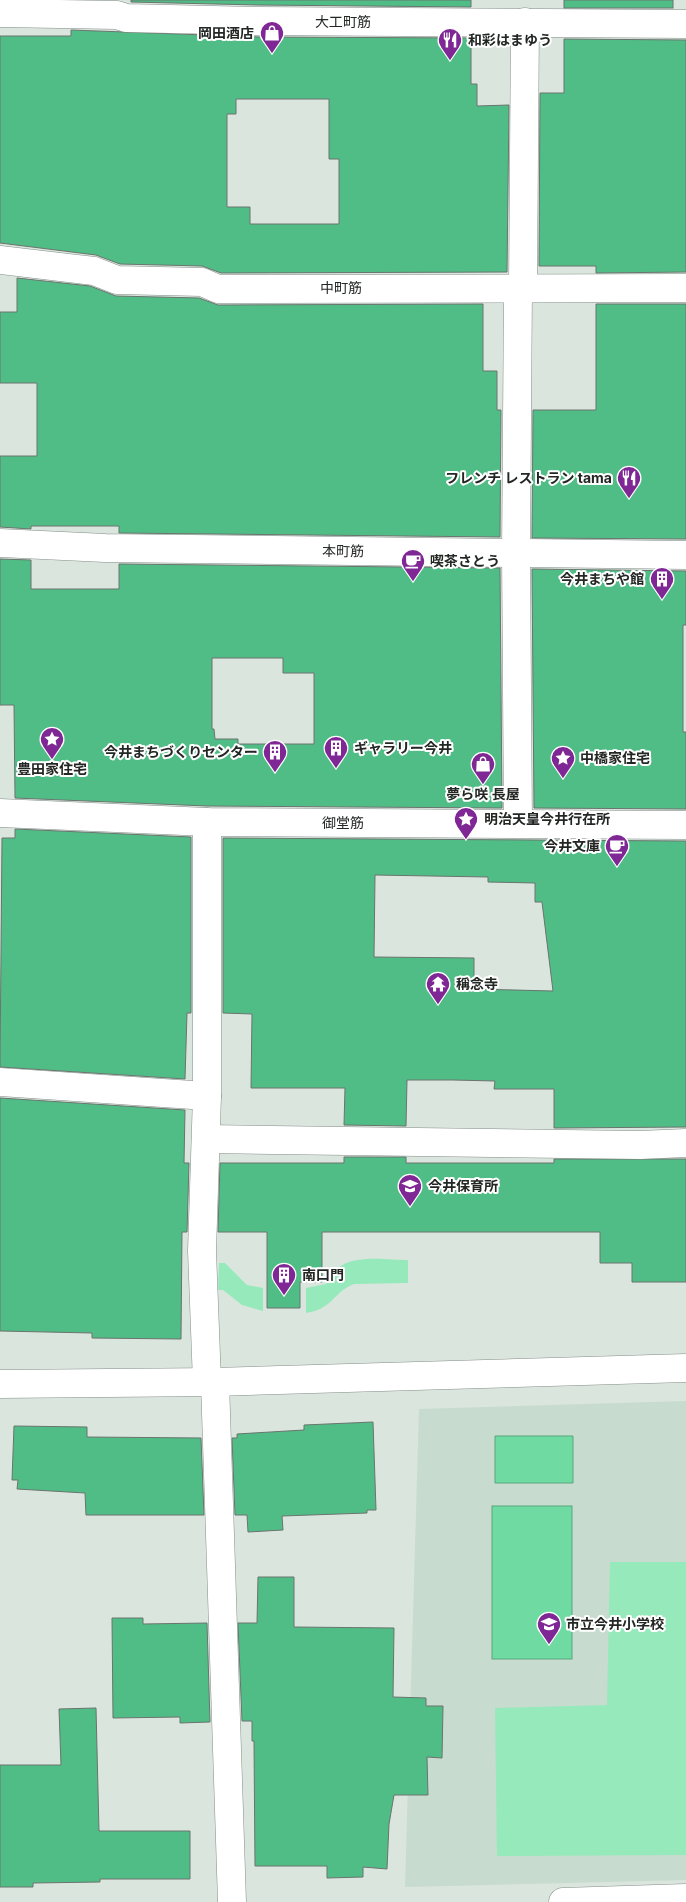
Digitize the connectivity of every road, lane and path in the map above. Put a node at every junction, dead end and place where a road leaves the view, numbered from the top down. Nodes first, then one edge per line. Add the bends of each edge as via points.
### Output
1 (0, 13) edge
2 (524, 22) junction
3 (686, 24) edge
4 (0, 260) edge
5 (520, 288) junction
6 (686, 288) edge
7 (0, 543) edge
8 (516, 554) junction
9 (686, 555) edge
10 (0, 813) edge
11 (207, 822) junction
12 (518, 823) junction
13 (686, 825) edge
14 (0, 1082) edge
15 (207, 1096) junction
16 (206, 1139) junction
17 (686, 1143) edge
18 (686, 1368) edge
19 (211, 1382) junction
20 (0, 1384) edge
21 (686, 1898) edge
22 (232, 1902) edge
23 (564, 1902) edge

1 - 2 street, 大工町筋 via 259,22
2 - 3 street, 大工町筋
2 - 5 street
4 - 5 street, 中町筋 via 94,271 116,280 202,282 218,288
5 - 6 street, 中町筋
5 - 8 street
7 - 8 street, 本町筋 via 105,548
8 - 9 street, 本町筋
8 - 12 street
10 - 11 street, 御堂筋
11 - 12 street, 御堂筋
11 - 15 street
12 - 13 street, 御堂筋
14 - 15 street
15 - 16 street
16 - 17 street
16 - 19 street via 202,1251
18 - 19 street
19 - 20 street
19 - 22 street
21 - 23 street

